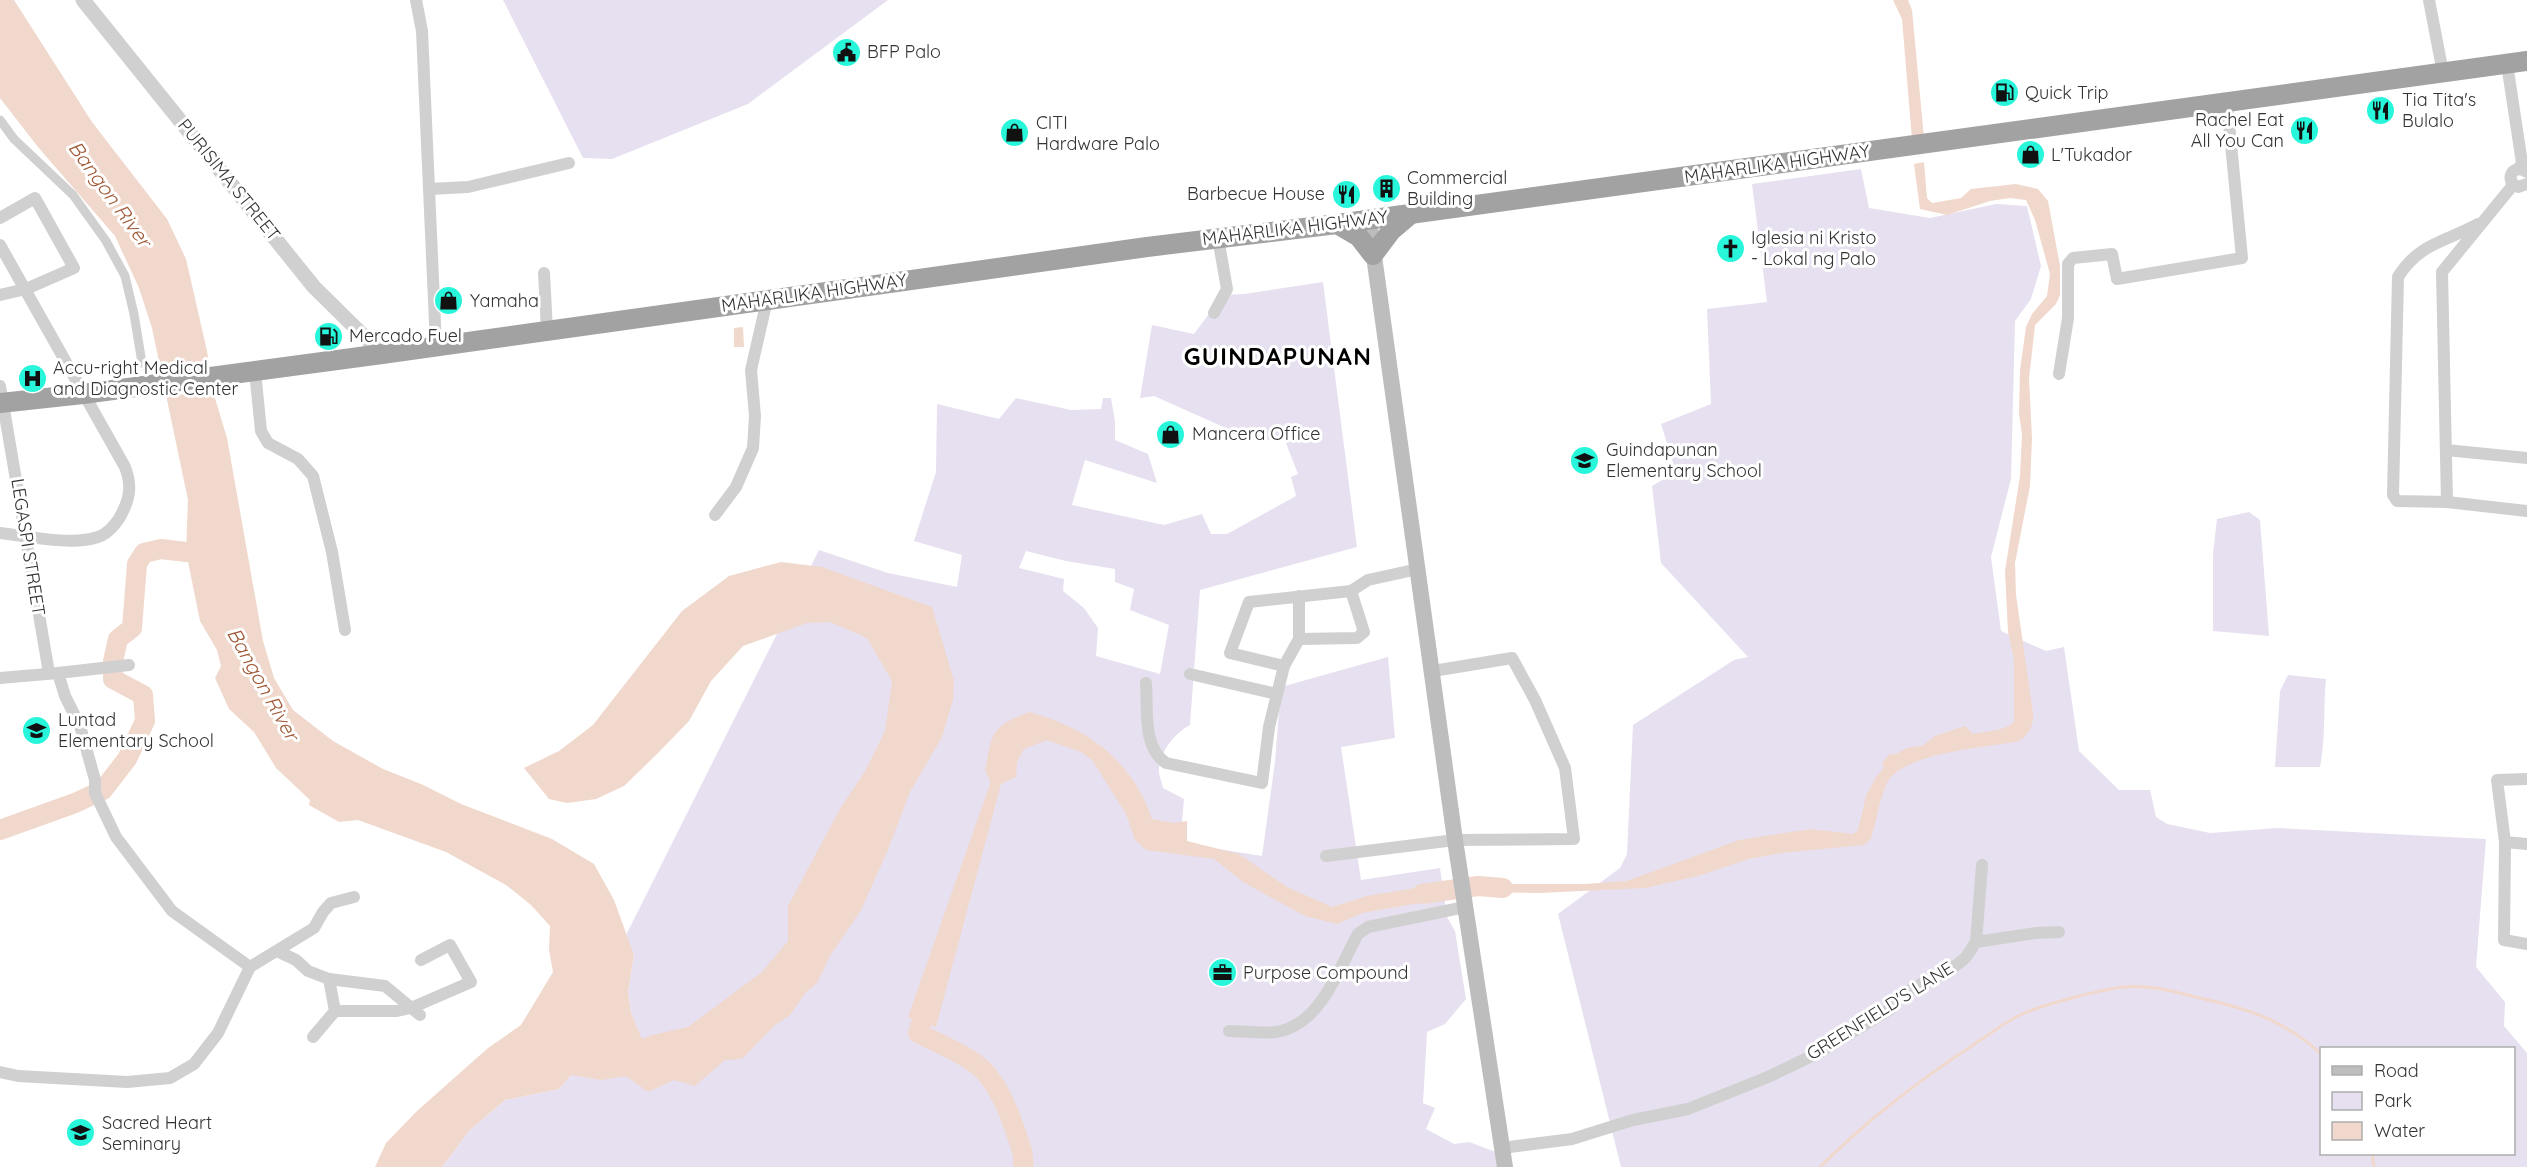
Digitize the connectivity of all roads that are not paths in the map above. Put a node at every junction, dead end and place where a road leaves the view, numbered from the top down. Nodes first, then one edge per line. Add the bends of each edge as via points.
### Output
1 (84, 0) edge
2 (416, 0) edge
3 (2429, 0) edge
4 (2527, 61) edge
5 (2507, 64) junction
6 (2443, 73) junction
7 (2227, 103) junction
8 (0, 120) edge
9 (569, 163) dead end
10 (2523, 170) edge
11 (2513, 184) junction
12 (2527, 184) edge
13 (429, 189) junction
14 (1411, 214) junction
15 (0, 218) edge
16 (1369, 220) junction
17 (2483, 221) junction
18 (1337, 224) junction
19 (1218, 238) junction
20 (0, 245) edge
21 (1373, 255) junction
22 (544, 273) dead end
23 (26, 289) junction
24 (0, 295) edge
25 (767, 300) junction
26 (1214, 313) dead end
27 (547, 330) junction
28 (436, 346) junction
29 (382, 354) junction
30 (142, 363) dead end
31 (255, 371) junction
32 (2059, 374) dead end
33 (83, 394) junction
34 (2, 397) edge
35 (2446, 450) junction
36 (2527, 458) edge
37 (2447, 502) junction
38 (2527, 511) edge
39 (715, 515) dead end
40 (0, 533) edge
41 (27, 536) junction
42 (1418, 569) junction
43 (1351, 591) junction
44 (1299, 596) junction
45 (345, 630) dead end
46 (1299, 639) junction
47 (129, 665) dead end
48 (1284, 666) junction
49 (1433, 671) junction
50 (53, 673) junction
51 (1190, 674) dead end
52 (0, 678) edge
53 (1146, 683) dead end
54 (1277, 694) junction
55 (2527, 779) edge
56 (1455, 840) junction
57 (2505, 842) junction
58 (2527, 844) edge
59 (1326, 856) dead end
60 (1982, 865) dead end
61 (354, 897) dead end
62 (1465, 904) junction
63 (2059, 932) dead end
64 (1976, 942) junction
65 (2527, 944) edge
66 (277, 951) junction
67 (421, 960) dead end
68 (250, 967) junction
69 (329, 979) junction
70 (335, 1011) junction
71 (416, 1012) junction
72 (1229, 1031) dead end
73 (313, 1037) dead end
74 (0, 1072) edge
75 (1502, 1148) junction
76 (1505, 1167) edge

1 - 29 street, PURISIMA STREET via 314,287
2 - 13 street via 422,31
3 - 6 street
4 - 5 highway, MAHARLIKA HIGHWAY
5 - 6 highway, MAHARLIKA HIGHWAY
5 - 10 street
6 - 7 highway, MAHARLIKA HIGHWAY
7 - 14 highway, MAHARLIKA HIGHWAY
7 - 32 street via 2242,258 2117,279 2112,254 2073,258 2068,264 2068,318
8 - 30 street via 20,145 73,195 106,241 125,276
9 - 13 street via 468,187
10 - 11 street via 2511,173
11 - 12 street
11 - 17 street
13 - 28 street
14 - 16 highway, MAHARLIKA HIGHWAY
14 - 21 highway via 1391,231
15 - 23 street via 35,198 74,268
16 - 18 highway, MAHARLIKA HIGHWAY
16 - 21 main road
17 - 35 street via 2442,272
17 - 37 street via 2419,251 2398,277 2393,495 2405,503
18 - 19 highway, MAHARLIKA HIGHWAY
18 - 21 highway via 1359,237
19 - 25 highway, MAHARLIKA HIGHWAY
19 - 26 street via 1227,289
20 - 23 street
21 - 42 main road
22 - 27 street
23 - 24 street
23 - 33 street
25 - 27 highway, MAHARLIKA HIGHWAY
25 - 39 street via 750,370 755,416 753,448 736,487
27 - 28 highway, MAHARLIKA HIGHWAY
28 - 29 highway, MAHARLIKA HIGHWAY
29 - 31 highway, MAHARLIKA HIGHWAY
31 - 33 highway, MAHARLIKA HIGHWAY
31 - 45 street via 261,430 268,443 298,459 314,476
33 - 34 highway, MAHARLIKA HIGHWAY
33 - 41 street via 126,467 129,501 120,517 99,537 83,540
34 - 41 street, LEGASPI STREET
35 - 36 street
35 - 37 street
37 - 38 street
40 - 41 street
41 - 50 street, LEGASPI STREET
42 - 43 street via 1368,580
42 - 49 main road
43 - 44 street
43 - 46 street via 1362,635
44 - 46 street
44 - 48 street via 1249,602 1230,653
46 - 48 street
47 - 50 street
48 - 54 street
49 - 56 main road
49 - 56 street via 1512,658 1565,768 1574,839
50 - 52 street
50 - 68 street, LEGASPI STREET via 80,726 95,793 116,837 172,911
51 - 54 street
53 - 54 street via 1151,746 1156,757 1166,763 1262,783
55 - 57 street via 2497,780
56 - 59 street
56 - 62 main road
57 - 58 street
57 - 65 street via 2504,940
60 - 64 street
61 - 66 street via 331,903 314,928
62 - 72 street via 1368,927 1358,934 1319,1005 1301,1022 1277,1032
62 - 75 main road
63 - 64 street
64 - 75 street, GREENFIELD'S LANE via 1963,960 1911,991 1892,1008 1818,1053 1768,1077 1686,1109 1572,1139
66 - 68 street
66 - 69 street
67 - 71 street via 450,945 471,982
68 - 74 street via 218,1033 194,1064 170,1078 127,1082
69 - 70 street
69 - 71 street via 385,986
70 - 71 street
70 - 73 street
75 - 76 main road

